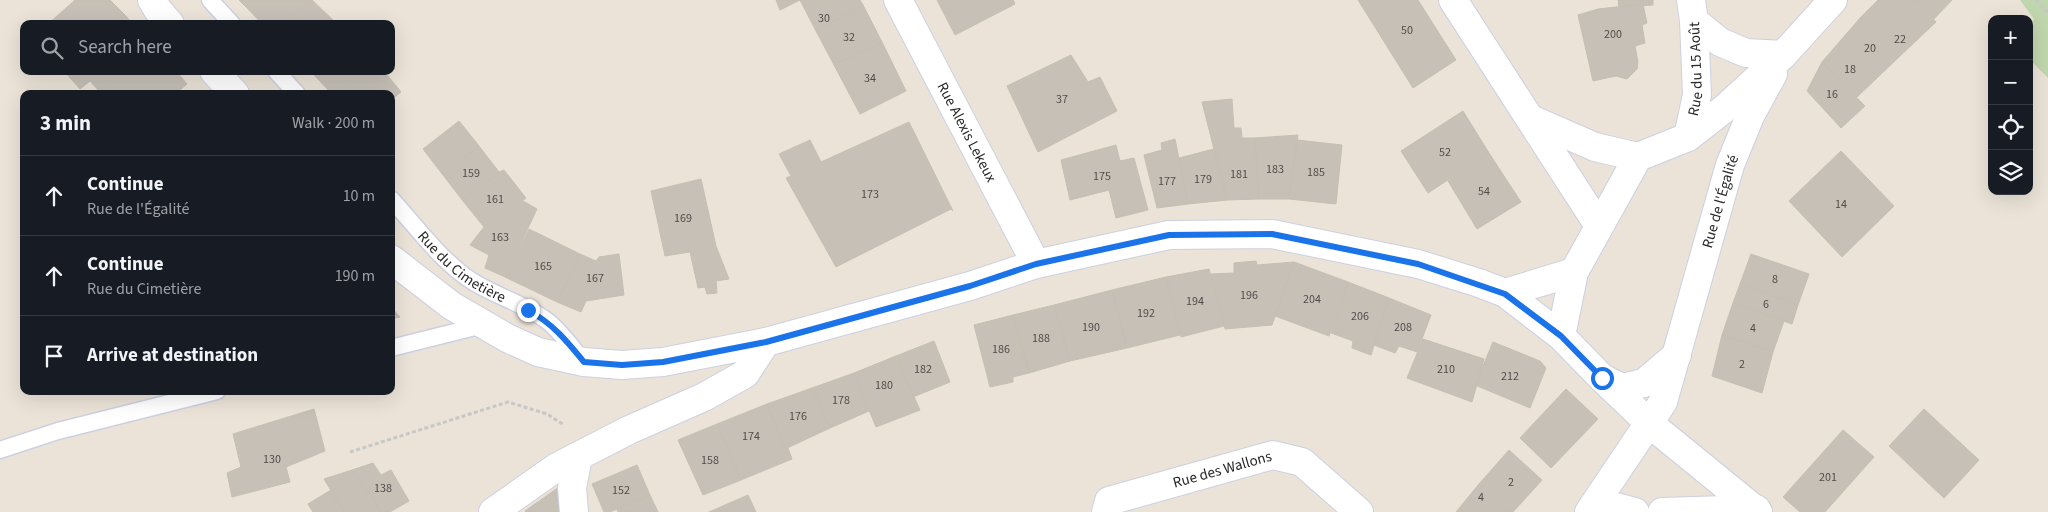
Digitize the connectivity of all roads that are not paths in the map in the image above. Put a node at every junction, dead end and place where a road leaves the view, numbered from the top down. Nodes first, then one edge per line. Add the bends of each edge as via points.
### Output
1 (152, 0) edge
2 (210, 0) edge
3 (898, 0) edge
4 (1453, 0) edge
5 (1832, 0) edge
6 (1693, 11) edge
7 (167, 20) edge
8 (228, 20) edge
9 (1784, 55) junction
10 (218, 75) edge
11 (280, 75) edge
12 (231, 90) edge
13 (293, 90) edge
14 (1531, 120) junction
15 (1688, 137) junction
16 (1638, 157) junction
17 (1730, 165) junction
18 (395, 203) edge
19 (1599, 226) junction
20 (395, 262) edge
21 (1036, 264) junction
22 (1574, 272) junction
23 (1505, 294) junction
24 (482, 325) junction
25 (1561, 336) junction
26 (766, 342) junction
27 (395, 347) edge
28 (1677, 355) junction
29 (584, 362) junction
30 (1602, 378) junction
31 (201, 395) edge
32 (1650, 424) junction
33 (0, 450) edge
34 (588, 452) junction
35 (1593, 507) edge
36 (1757, 510) edge
37 (492, 512) edge
38 (574, 512) edge
39 (1106, 512) edge
40 (1359, 512) edge
41 (1635, 512) edge
42 (1662, 512) edge

1 - 7 street
2 - 8 lane
3 - 21 street, Rue Alexis Lekeux
4 - 14 street
5 - 9 street, Rue de l'Égalité
6 - 9 street via 1720,42 1746,53
6 - 15 street, Rue du 15 Août via 1697,96
9 - 15 street, Rue de l'Égalité
9 - 17 street, Rue de l'Égalité via 1750,116
10 - 12 street
11 - 13 lane
14 - 16 street via 1595,147
14 - 19 street
15 - 16 street, Rue du 15 Août
15 - 17 street, Rue du 15 Août via 1717,147
16 - 19 street
17 - 28 street, Rue de l'Égalité
18 - 29 lane, Rue du Cimetière via 463,275 546,320
19 - 22 street
20 - 24 street
21 - 23 street via 1169,235 1272,234 1418,264
21 - 26 street via 970,286
22 - 23 street
22 - 25 street
23 - 25 street
24 - 27 lane
24 - 29 street via 538,352
25 - 30 street
26 - 29 street via 663,362 622,365
26 - 34 street via 746,374
28 - 30 street via 1644,383 1622,388
28 - 32 street, Rue de l'Égalité via 1663,402
30 - 32 street
31 - 33 lane via 58,431
32 - 35 street, Rue de l'Égalité
32 - 36 street
34 - 37 street via 557,467
34 - 38 street via 572,488
35 - 41 street
36 - 42 street
39 - 40 street, Rue des Wallons via 1109,501 1273,455 1302,462

